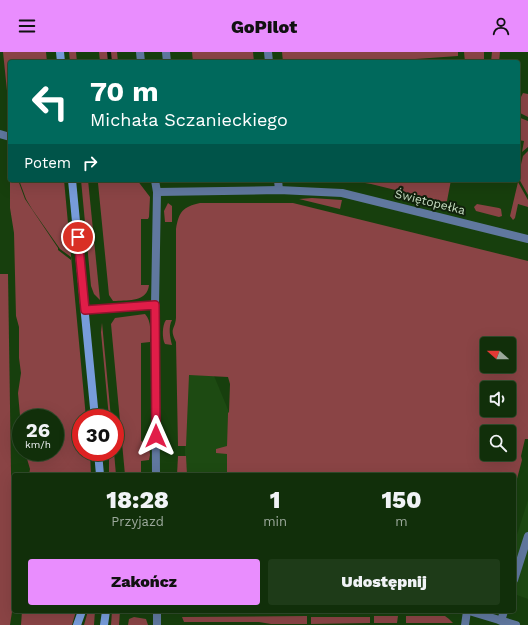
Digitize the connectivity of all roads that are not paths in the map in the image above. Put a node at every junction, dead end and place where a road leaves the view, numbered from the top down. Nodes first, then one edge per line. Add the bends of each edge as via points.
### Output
1 (72, 182) edge
2 (155, 182) edge
3 (278, 182) edge
4 (278, 190) junction
5 (157, 192) junction
6 (528, 239) edge
7 (155, 305) junction
8 (85, 310) junction
9 (94, 409) edge
10 (99, 461) edge
11 (100, 473) edge
12 (156, 473) edge
13 (528, 536) edge
14 (516, 574) edge
15 (81, 613) edge
16 (106, 613) edge
17 (158, 613) edge
18 (468, 613) edge
19 (475, 613) edge
20 (503, 613) edge
21 (501, 620) junction
22 (77, 625) edge
23 (104, 625) edge
24 (158, 625) edge
25 (465, 625) edge
26 (516, 625) edge

1 - 8 main road
2 - 5 street
3 - 4 street
4 - 5 street, Świętopełka
4 - 6 street, Świętopełka via 342,193
5 - 7 street
7 - 8 street
7 - 12 street
8 - 9 main road
10 - 11 main road
13 - 14 street
15 - 22 main road
16 - 23 main road
17 - 24 street
18 - 25 street
19 - 21 street
20 - 21 street
21 - 26 street

